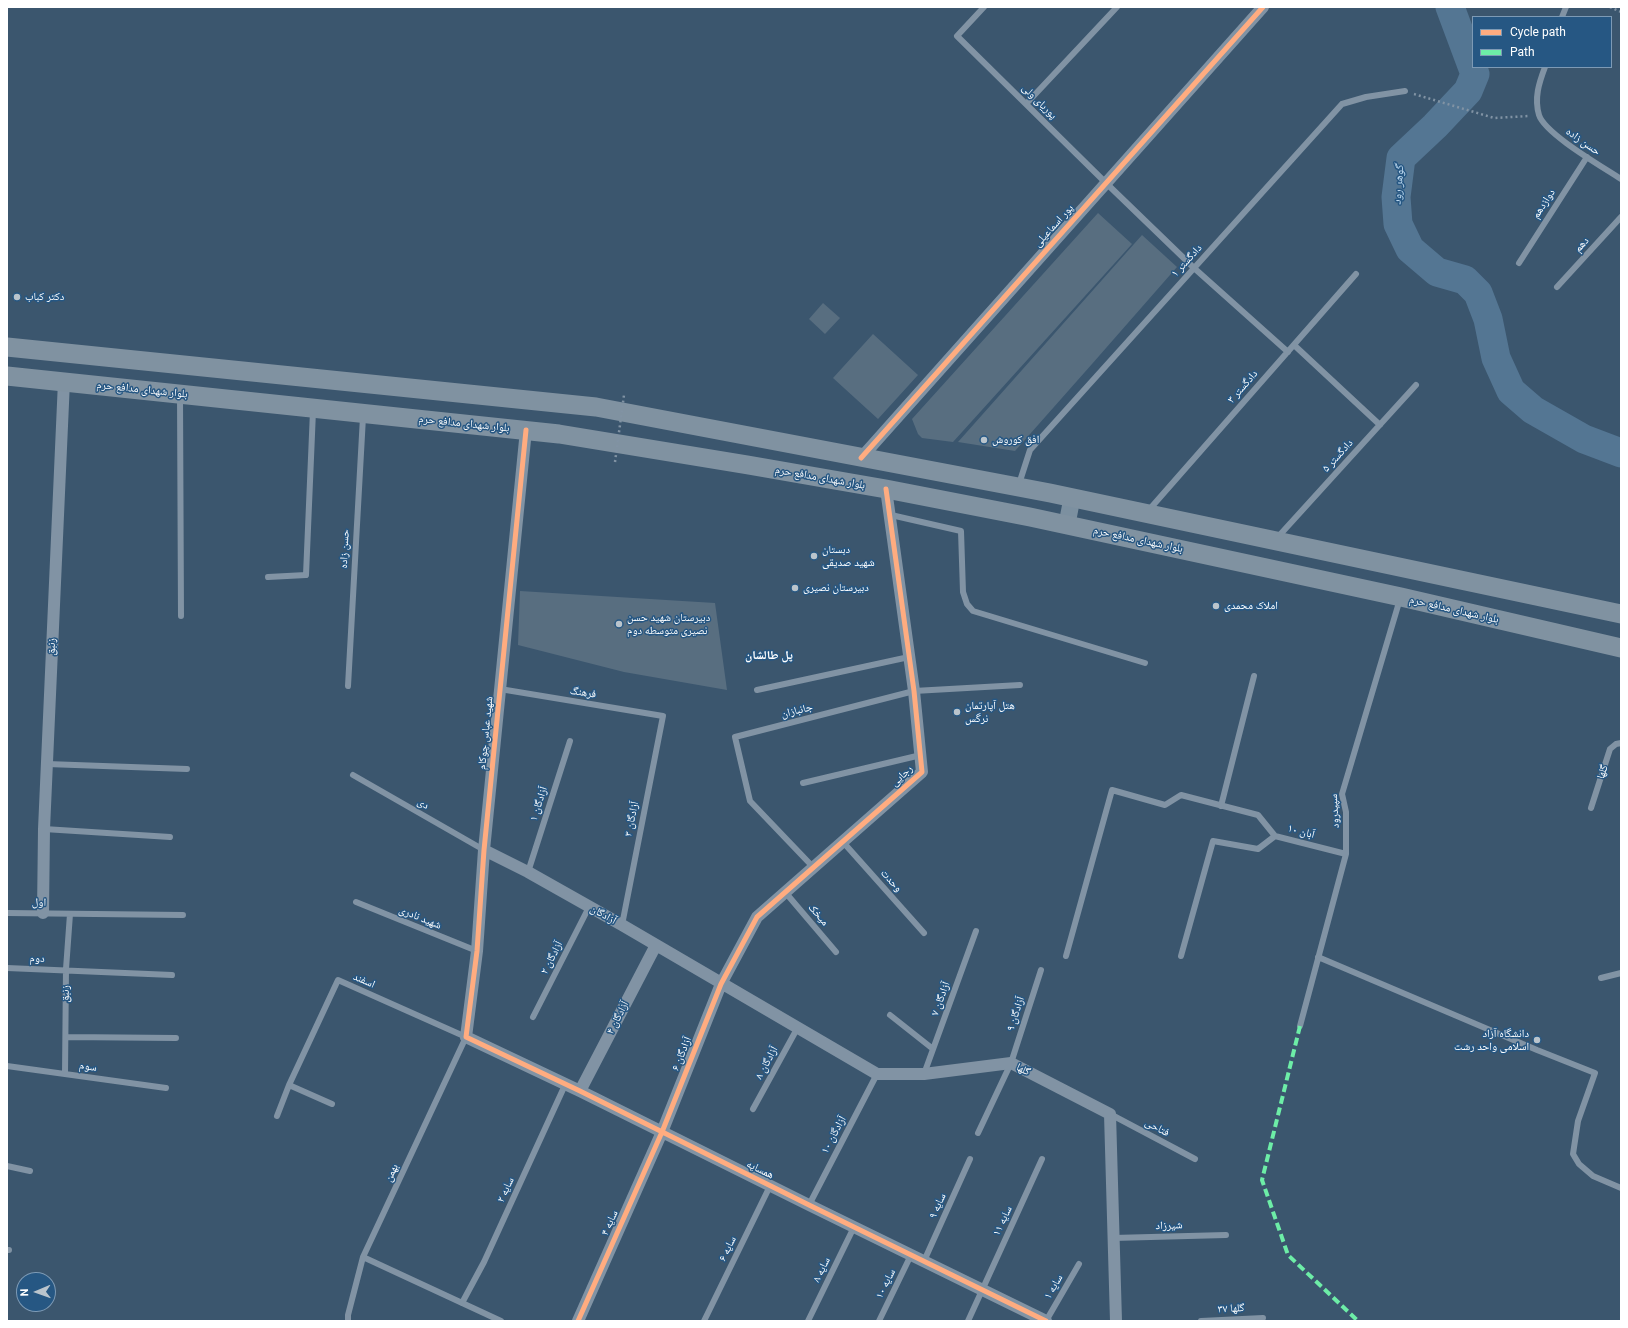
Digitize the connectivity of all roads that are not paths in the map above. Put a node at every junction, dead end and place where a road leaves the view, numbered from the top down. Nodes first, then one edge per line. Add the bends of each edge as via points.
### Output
1 (984, 7) edge
2 (1117, 7) edge
3 (1263, 7) edge
4 (1545, 68) edge
5 (1405, 91) dead end
6 (1026, 104) junction
7 (1587, 157) junction
8 (1621, 179) edge
9 (1106, 183) junction
10 (1621, 216) edge
11 (1519, 263) dead end
12 (1194, 268) junction
13 (1356, 274) dead end
14 (1557, 287) dead end
15 (1294, 345) junction
16 (7, 347) edge
17 (1288, 352) junction
18 (7, 376) edge
19 (64, 381) junction
20 (1416, 385) dead end
21 (180, 394) junction
22 (314, 408) junction
23 (363, 413) junction
24 (1380, 424) junction
25 (526, 430) junction
26 (861, 458) junction
27 (1018, 487) junction
28 (886, 489) junction
29 (1072, 498) junction
30 (1146, 514) junction
31 (891, 515) junction
32 (1067, 524) junction
33 (1274, 541) junction
34 (268, 577) dead end
35 (1401, 597) junction
36 (1621, 614) edge
37 (181, 616) dead end
38 (1621, 648) edge
39 (909, 656) junction
40 (1144, 663) dead end
41 (1254, 676) dead end
42 (1020, 685) dead end
43 (348, 686) dead end
44 (500, 689) junction
45 (757, 690) dead end
46 (914, 691) junction
47 (663, 716) joint
48 (570, 741) dead end
49 (1621, 743) edge
50 (920, 755) junction
51 (47, 764) junction
52 (187, 769) dead end
53 (353, 775) dead end
54 (803, 783) dead end
55 (1221, 806) junction
56 (1591, 808) dead end
57 (44, 829) junction
58 (1275, 836) junction
59 (170, 837) dead end
60 (843, 842) junction
61 (484, 850) junction
62 (1346, 854) junction
63 (814, 868) junction
64 (528, 872) junction
65 (785, 892) junction
66 (356, 902) dead end
67 (589, 907) junction
68 (7, 913) edge
69 (43, 913) junction
70 (70, 914) junction
71 (183, 915) dead end
72 (622, 925) junction
73 (976, 931) dead end
74 (924, 933) dead end
75 (656, 946) junction
76 (477, 951) junction
77 (836, 952) dead end
78 (1066, 956) dead end
79 (1181, 956) dead end
80 (1318, 957) junction
81 (7, 968) edge
82 (66, 970) junction
83 (1041, 970) dead end
84 (1621, 973) edge
85 (172, 974) dead end
86 (1601, 978) dead end
87 (721, 984) junction
88 (890, 1015) dead end
89 (533, 1017) dead end
90 (1300, 1026) dead end
91 (798, 1027) junction
92 (66, 1037) junction
93 (466, 1037) junction
94 (176, 1038) dead end
95 (933, 1049) junction
96 (1011, 1063) junction
97 (7, 1066) edge
98 (65, 1074) junction
99 (877, 1074) junction
100 (924, 1074) junction
101 (289, 1085) junction
102 (565, 1085) junction
103 (166, 1088) dead end
104 (580, 1091) junction
105 (332, 1104) dead end
106 (753, 1109) dead end
107 (1110, 1114) junction
108 (277, 1116) dead end
109 (662, 1132) junction
110 (978, 1133) dead end
111 (970, 1159) dead end
112 (1195, 1159) dead end
113 (1042, 1160) dead end
114 (7, 1166) edge
115 (30, 1170) dead end
116 (770, 1186) junction
117 (1621, 1188) edge
118 (808, 1205) junction
119 (854, 1227) junction
120 (1226, 1235) dead end
121 (1113, 1238) junction
122 (911, 1255) junction
123 (363, 1257) junction
124 (924, 1261) junction
125 (1079, 1264) dead end
126 (983, 1290) junction
127 (462, 1302) junction
128 (1263, 1318) dead end
129 (348, 1321) edge
130 (501, 1321) edge
131 (578, 1321) edge
132 (704, 1321) edge
133 (808, 1321) edge
134 (879, 1321) edge
135 (968, 1321) edge
136 (1046, 1321) edge
137 (1116, 1321) edge
138 (1201, 1321) edge

1 - 6 lane, پوریای ولی via 956,36
2 - 6 lane
3 - 9 street, پور اسماعیلی
4 - 7 lane, حسن زاده via 1537,90 1539,116 1550,131
5 - 12 lane, دادگستر ۱ via 1366,96 1342,104
6 - 9 lane, پوریای ولی
7 - 8 lane, حسن زاده
7 - 11 lane, دوازدهم
9 - 12 lane, پوریای ولی
9 - 26 street, پور اسماعیلی
10 - 14 lane, دهم
12 - 17 lane, پوریای ولی
12 - 27 lane, دادگستر ۱ via 1030,450
13 - 15 lane, دادگستر ۳
15 - 17 lane, دادگستر ۳
15 - 24 lane
16 - 26 main road via 596,407
17 - 30 lane, دادگستر ۳
18 - 19 main road, بلوار شهدای مدافع حرم
19 - 21 main road, بلوار شهدای مدافع حرم
19 - 51 street, زنبق
20 - 24 lane, دادگستر ۵
21 - 22 main road, بلوار شهدای مدافع حرم
21 - 37 lane
22 - 23 main road, بلوار شهدای مدافع حرم
22 - 34 lane via 306,576
23 - 25 main road, بلوار شهدای مدافع حرم
23 - 43 lane, حسن زاده
24 - 33 lane, دادگستر ۵
25 - 28 main road, بلوار شهدای مدافع حرم
25 - 44 street, شهید عباس چوکام
26 - 27 main road
27 - 29 main road
28 - 31 street, رجایی
28 - 32 main road, بلوار شهدای مدافع حرم
29 - 30 main road
29 - 32 main road
30 - 33 main road
31 - 39 street, رجایی
31 - 40 lane via 961,531 963,592 967,604 973,611
32 - 35 main road, بلوار شهدای مدافع حرم
33 - 36 main road
35 - 38 main road, بلوار شهدای مدافع حرم
35 - 62 lane, سپیدرود via 1342,794 1346,812
39 - 45 lane
39 - 46 street, رجایی
41 - 55 lane
42 - 46 lane, جانبازان
44 - 47 lane, فرهنگ
44 - 61 street, شهید عباس چوکام
46 - 50 street, رجایی
46 - 63 lane, جانبازان via 735,737 750,801
47 - 72 lane, آزادگان ۳
48 - 64 lane, آزادگان ۱
49 - 56 lane, گلها via 1610,749
50 - 54 lane
50 - 60 street, رجایی via 922,772
51 - 52 lane
51 - 57 street, زنبق
53 - 61 lane, دی
55 - 58 lane via 1258,815
55 - 78 lane via 1181,795 1165,805 1112,790
57 - 59 lane
57 - 69 street, زنبق
58 - 62 lane, آبان ۱۰
58 - 79 lane via 1258,849 1213,841
60 - 63 street, رجایی
60 - 74 lane, وحدت
61 - 64 street, آزادگان
61 - 76 street, شهید عباس چوکام
62 - 80 lane, سپیدرود
63 - 65 street, رجایی
64 - 67 street, آزادگان
65 - 77 lane, میخک
65 - 87 street, رجایی via 757,917
66 - 76 lane, شهید نادری
67 - 72 street, آزادگان
67 - 89 lane, آزادگان ۲
68 - 69 lane, اول
69 - 70 lane, اول
70 - 71 lane, اول
70 - 82 lane, زنبق
72 - 75 street, آزادگان
73 - 95 lane, آزادگان ۷
75 - 87 street, آزادگان
75 - 104 street, آزادگان ۴
76 - 93 street, شهید عباس چوکام
80 - 90 lane, سپیدرود
80 - 117 lane via 1595,1073 1578,1121 1573,1154 1579,1164 1593,1176
81 - 82 lane, دوم
82 - 85 lane, دوم
82 - 92 lane, زنبق
83 - 96 lane, آزادگان ۹
84 - 86 lane
87 - 91 street
87 - 109 street, آزادگان ۶
88 - 95 lane
91 - 99 street
91 - 106 lane, آزادگان ۸
92 - 94 lane
92 - 98 lane, زنبق
93 - 101 lane, اسفند via 338,980
93 - 102 street, همسایه
93 - 123 lane, بهمن
95 - 100 lane, آزادگان ۷
96 - 100 street, گلها
96 - 107 street, گلها
96 - 110 lane, آزادگان ۹
97 - 98 lane, سوم
98 - 103 lane, سوم
99 - 100 street, گلها
99 - 118 lane, آزادگان ۱۰
101 - 105 lane
101 - 108 lane, اسفند
102 - 104 street, همسایه
102 - 127 lane, سایه ۲ via 484,1262
104 - 109 street, همسایه
107 - 112 lane, فتاحی
107 - 121 street
109 - 116 street, همسایه
109 - 131 street, سایه ۴
111 - 124 lane, سایه ۹
113 - 126 lane, سایه ۱۱
114 - 115 lane
116 - 118 street, همسایه
116 - 132 lane, سایه ۶
118 - 119 street, همسایه
119 - 122 street, همسایه
119 - 133 lane, سایه ۸
120 - 121 lane, شیرزاد
121 - 137 street
122 - 124 street, همسایه
122 - 134 lane, سایه ۱۰
123 - 127 lane
123 - 129 lane, بهمن
124 - 126 street, همسایه
125 - 136 lane, سایه ۱
126 - 135 lane, سایه ۱۱
126 - 136 street, همسایه
127 - 130 lane
128 - 138 lane, گلها ۳۷

